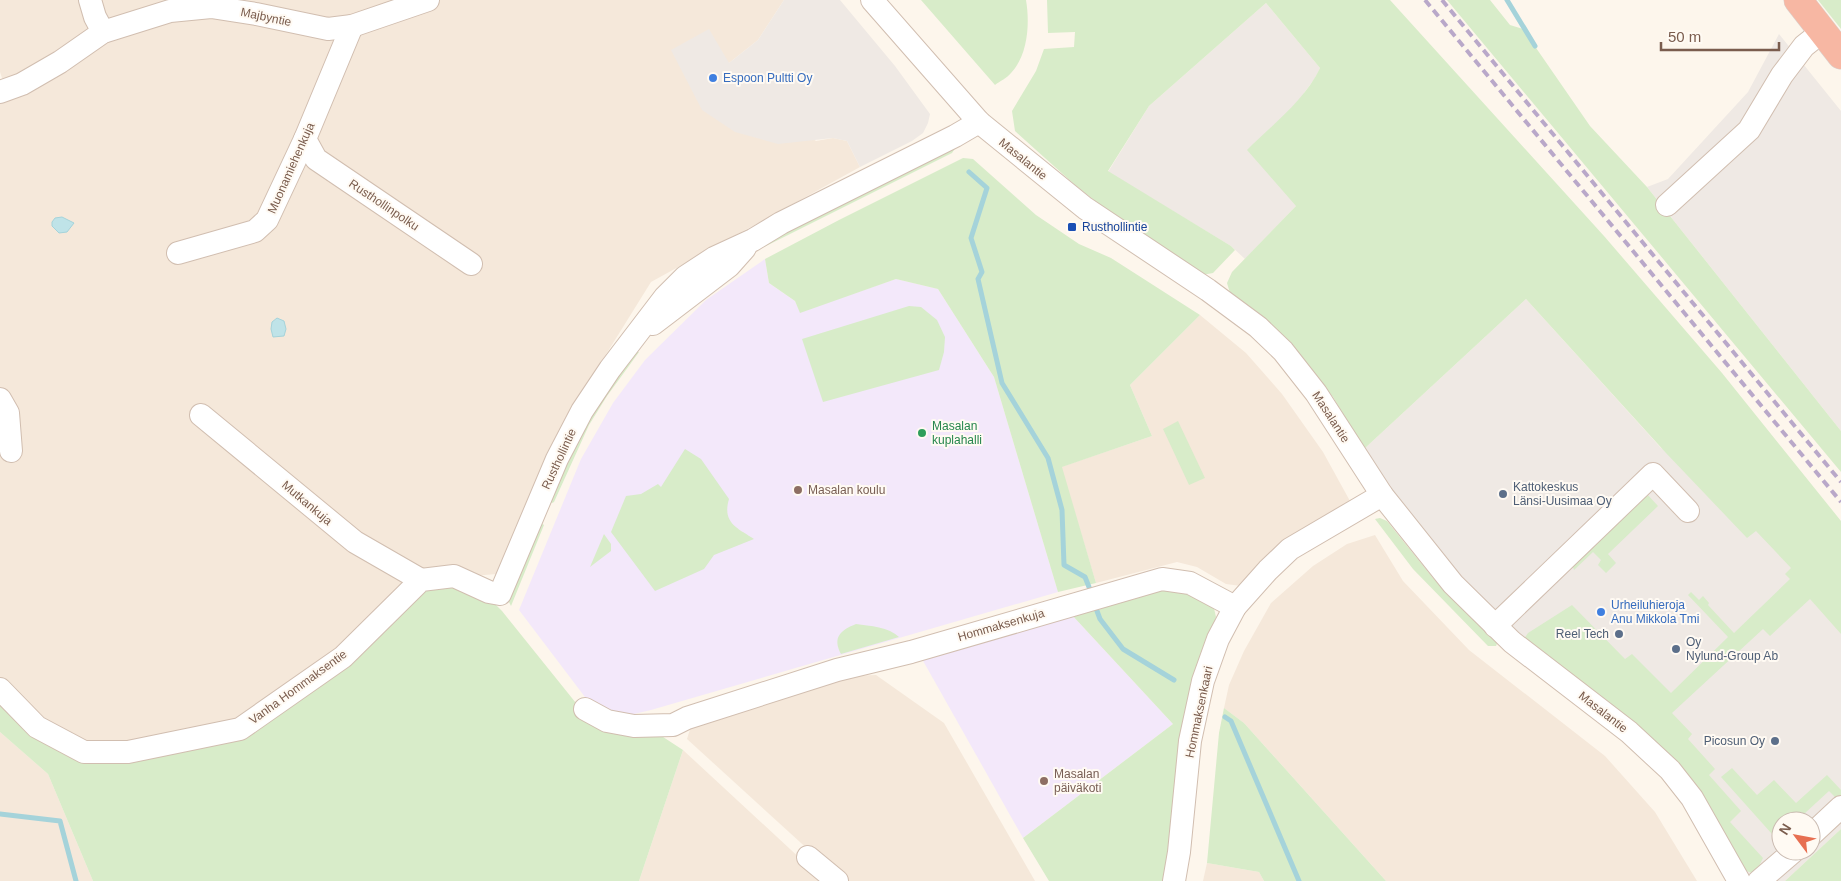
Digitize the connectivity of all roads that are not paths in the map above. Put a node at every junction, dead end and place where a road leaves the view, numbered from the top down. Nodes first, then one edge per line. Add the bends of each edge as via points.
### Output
1 (90, 0) edge
2 (428, 0) edge
3 (872, 0) edge
4 (1798, 0) edge
5 (352, 26) junction
6 (103, 32) junction
7 (1823, 32) junction
8 (1841, 55) edge
9 (0, 92) edge
10 (979, 122) junction
11 (305, 139) junction
12 (1667, 204) dead end
13 (178, 253) dead end
14 (471, 264) dead end
15 (0, 399) edge
16 (201, 415) dead end
17 (11, 451) dead end
18 (1382, 495) junction
19 (1688, 511) dead end
20 (421, 580) junction
21 (1235, 608) junction
22 (1495, 626) junction
23 (0, 689) edge
24 (585, 709) dead end
25 (1841, 807) edge
26 (1821, 826) edge
27 (808, 857) dead end
28 (1782, 861) edge
29 (837, 881) edge
30 (1174, 881) edge
31 (1739, 881) edge
32 (1759, 881) edge

1 - 6 street
2 - 5 street, Majbyntie
3 - 10 street, Masalantie
4 - 7 highway
5 - 6 street, Majbyntie via 328,29 211,8 170,12
5 - 11 street, Muonamiehenkuja
6 - 9 street, Majbyntie via 60,62 22,84
7 - 8 highway
7 - 12 street via 1804,46 1782,75 1749,130
10 - 18 street, Masalantie via 1085,208 1258,327 1300,371
10 - 20 street, Rusthollintie via 714,258 685,277 665,296 582,411 557,459 500,594 454,576
11 - 13 street, Muonamiehenkuja via 267,220 255,231
11 - 14 street, Rusthollinpolku via 316,159
15 - 17 street via 8,413
16 - 20 street, Mutkankuja via 355,542
18 - 21 street via 1290,549
18 - 22 street, Masalantie via 1453,584
19 - 22 street via 1654,474
20 - 23 street, Vanha Hommaksentie via 343,657 240,729 128,752 84,752 37,727
21 - 24 street, Hommaksenkuja via 1190,583 1162,579 911,652 837,670 673,725 634,726 607,721
21 - 30 street, Hommaksenkaari via 1218,639 1203,681 1190,741
22 - 31 street, Masalantie via 1629,732 1670,770 1692,798
25 - 26 street
27 - 29 street
28 - 32 street

